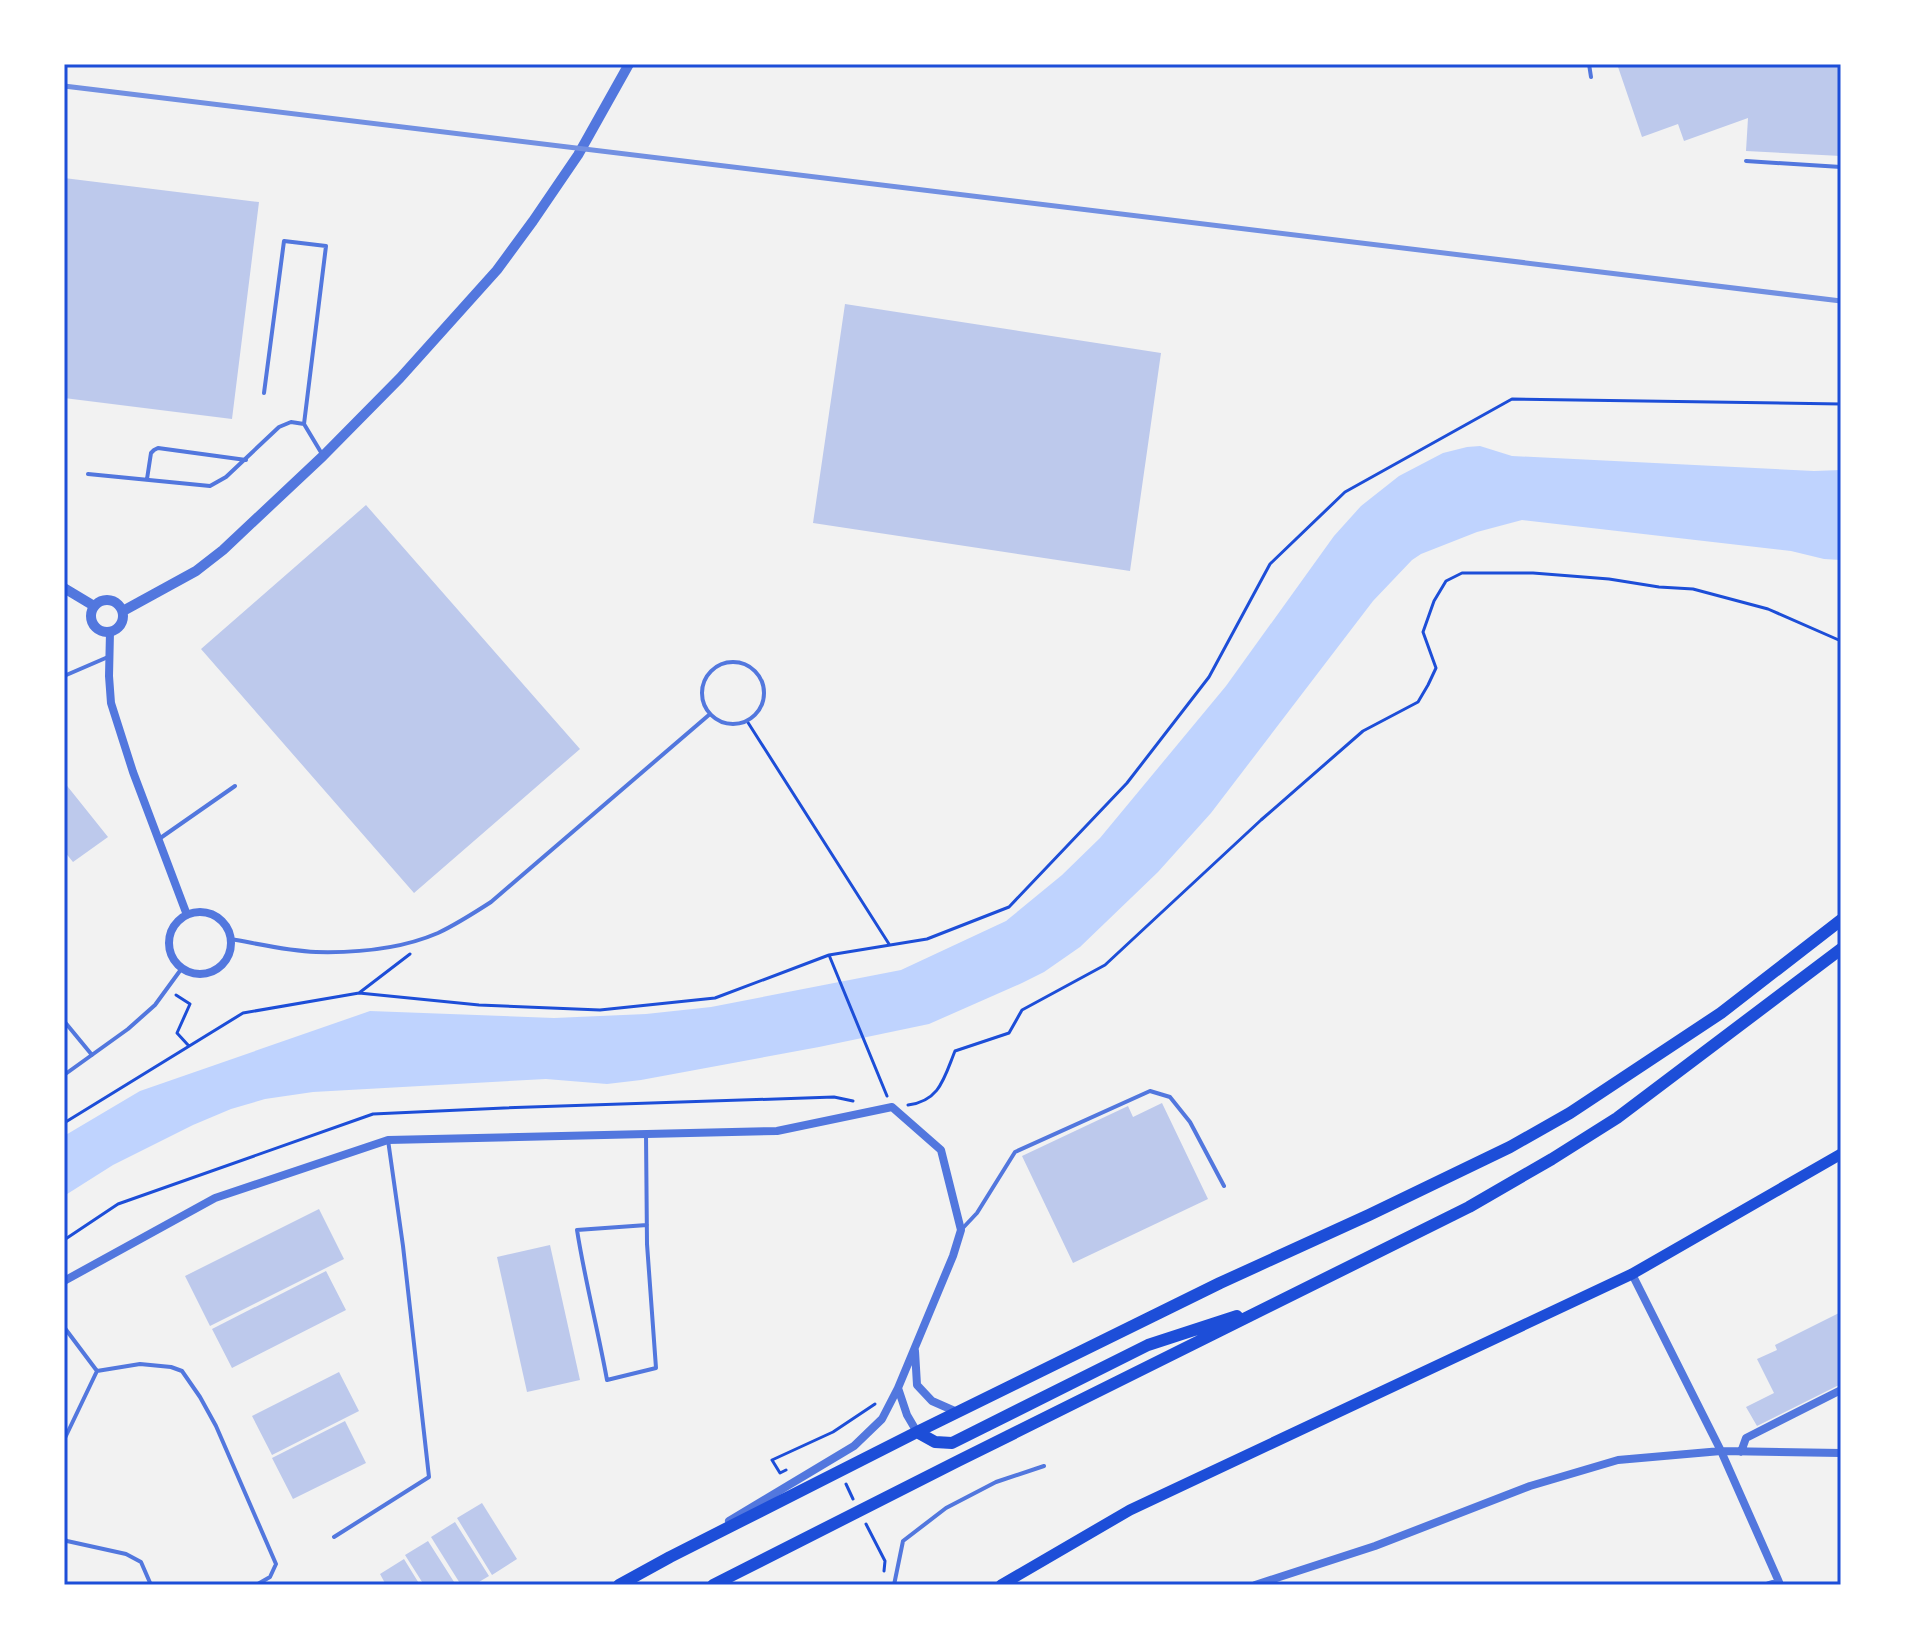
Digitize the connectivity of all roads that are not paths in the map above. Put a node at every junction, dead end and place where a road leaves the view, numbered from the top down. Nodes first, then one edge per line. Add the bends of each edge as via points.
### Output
1 (629, 64) edge
2 (1589, 64) edge
3 (1591, 77) dead end
4 (1746, 161) dead end
5 (1841, 167) edge
6 (264, 393) dead end
7 (304, 424) junction
8 (323, 456) junction
9 (246, 460) junction
10 (88, 474) dead end
11 (147, 479) junction
12 (64, 588) edge
13 (94, 606) junction
14 (123, 611) junction
15 (110, 632) junction
16 (108, 657) junction
17 (64, 676) edge
18 (710, 714) junction
19 (235, 786) dead end
20 (159, 839) junction
21 (187, 915) junction
22 (1841, 920) edge
23 (231, 939) junction
24 (1841, 949) edge
25 (182, 968) junction
26 (64, 1021) edge
27 (92, 1055) junction
28 (64, 1075) edge
29 (646, 1134) junction
30 (388, 1140) junction
31 (1841, 1154) edge
32 (1224, 1186) dead end
33 (647, 1225) junction
34 (961, 1230) junction
35 (1632, 1274) junction
36 (64, 1281) edge
37 (1278, 1303) junction
38 (64, 1327) edge
39 (914, 1346) junction
40 (97, 1371) junction
41 (898, 1388) junction
42 (1841, 1390) edge
43 (957, 1412) junction
44 (917, 1432) junction
45 (64, 1440) edge
46 (1721, 1451) junction
47 (1741, 1452) junction
48 (1841, 1453) edge
49 (1044, 1466) dead end
50 (334, 1537) dead end
51 (64, 1539) edge
52 (670, 1557) junction
53 (151, 1585) edge
54 (256, 1585) edge
55 (619, 1585) edge
56 (713, 1585) edge
57 (894, 1585) edge
58 (1001, 1585) edge
59 (1255, 1585) edge
60 (1769, 1585) edge

1 - 8 street via 578,155 497,270
2 - 3 lane
4 - 5 lane
6 - 7 lane via 284,241 326,246
7 - 8 lane
7 - 9 lane via 279,427
8 - 14 street via 196,571
9 - 11 lane via 210,486
9 - 11 lane via 158,448 151,453
10 - 11 lane
12 - 13 street
13 - 14 street via 108,599
13 - 15 street via 93,625
14 - 15 street via 123,622
15 - 16 street
16 - 17 lane
16 - 20 street via 111,703
18 - 18 lane via 703,698 705,681 717,666 743,664 755,672 763,684 758,712 740,724
18 - 23 lane via 491,902 435,934 361,951 314,952
19 - 20 lane
20 - 21 street
21 - 23 street via 215,916
21 - 25 street via 169,940 172,956
22 - 43 main road via 1721,1013 1510,1147
23 - 25 street via 229,955 219,968 196,974
24 - 37 main road via 1617,1118 1552,1159
25 - 27 lane via 155,1005
26 - 27 lane
27 - 28 lane
29 - 30 street
29 - 33 lane
29 - 34 street via 777,1131 892,1107 941,1150
30 - 36 street via 215,1198
30 - 50 lane via 429,1477
31 - 35 main road
32 - 34 lane via 1190,1122 1170,1097 1150,1091 1015,1152
33 - 33 lane via 656,1368 607,1380 577,1230
34 - 39 street
35 - 46 street
35 - 58 main road via 1130,1510
37 - 44 main road via 1148,1345 952,1443 935,1442
37 - 56 main road
38 - 40 lane
39 - 41 street
39 - 43 street via 917,1385 932,1401
40 - 45 lane
40 - 54 lane via 140,1364 171,1367 188,1379 216,1426 276,1564 270,1577
41 - 44 street
41 - 52 street via 882,1419 854,1446
42 - 47 street via 1746,1438
43 - 44 main road
44 - 52 main road
46 - 47 street
46 - 59 street via 1618,1460 1530,1486
46 - 60 street via 1779,1582
47 - 48 street
49 - 57 lane via 996,1482 946,1508 903,1541
51 - 53 lane via 126,1554 141,1562
52 - 55 main road

